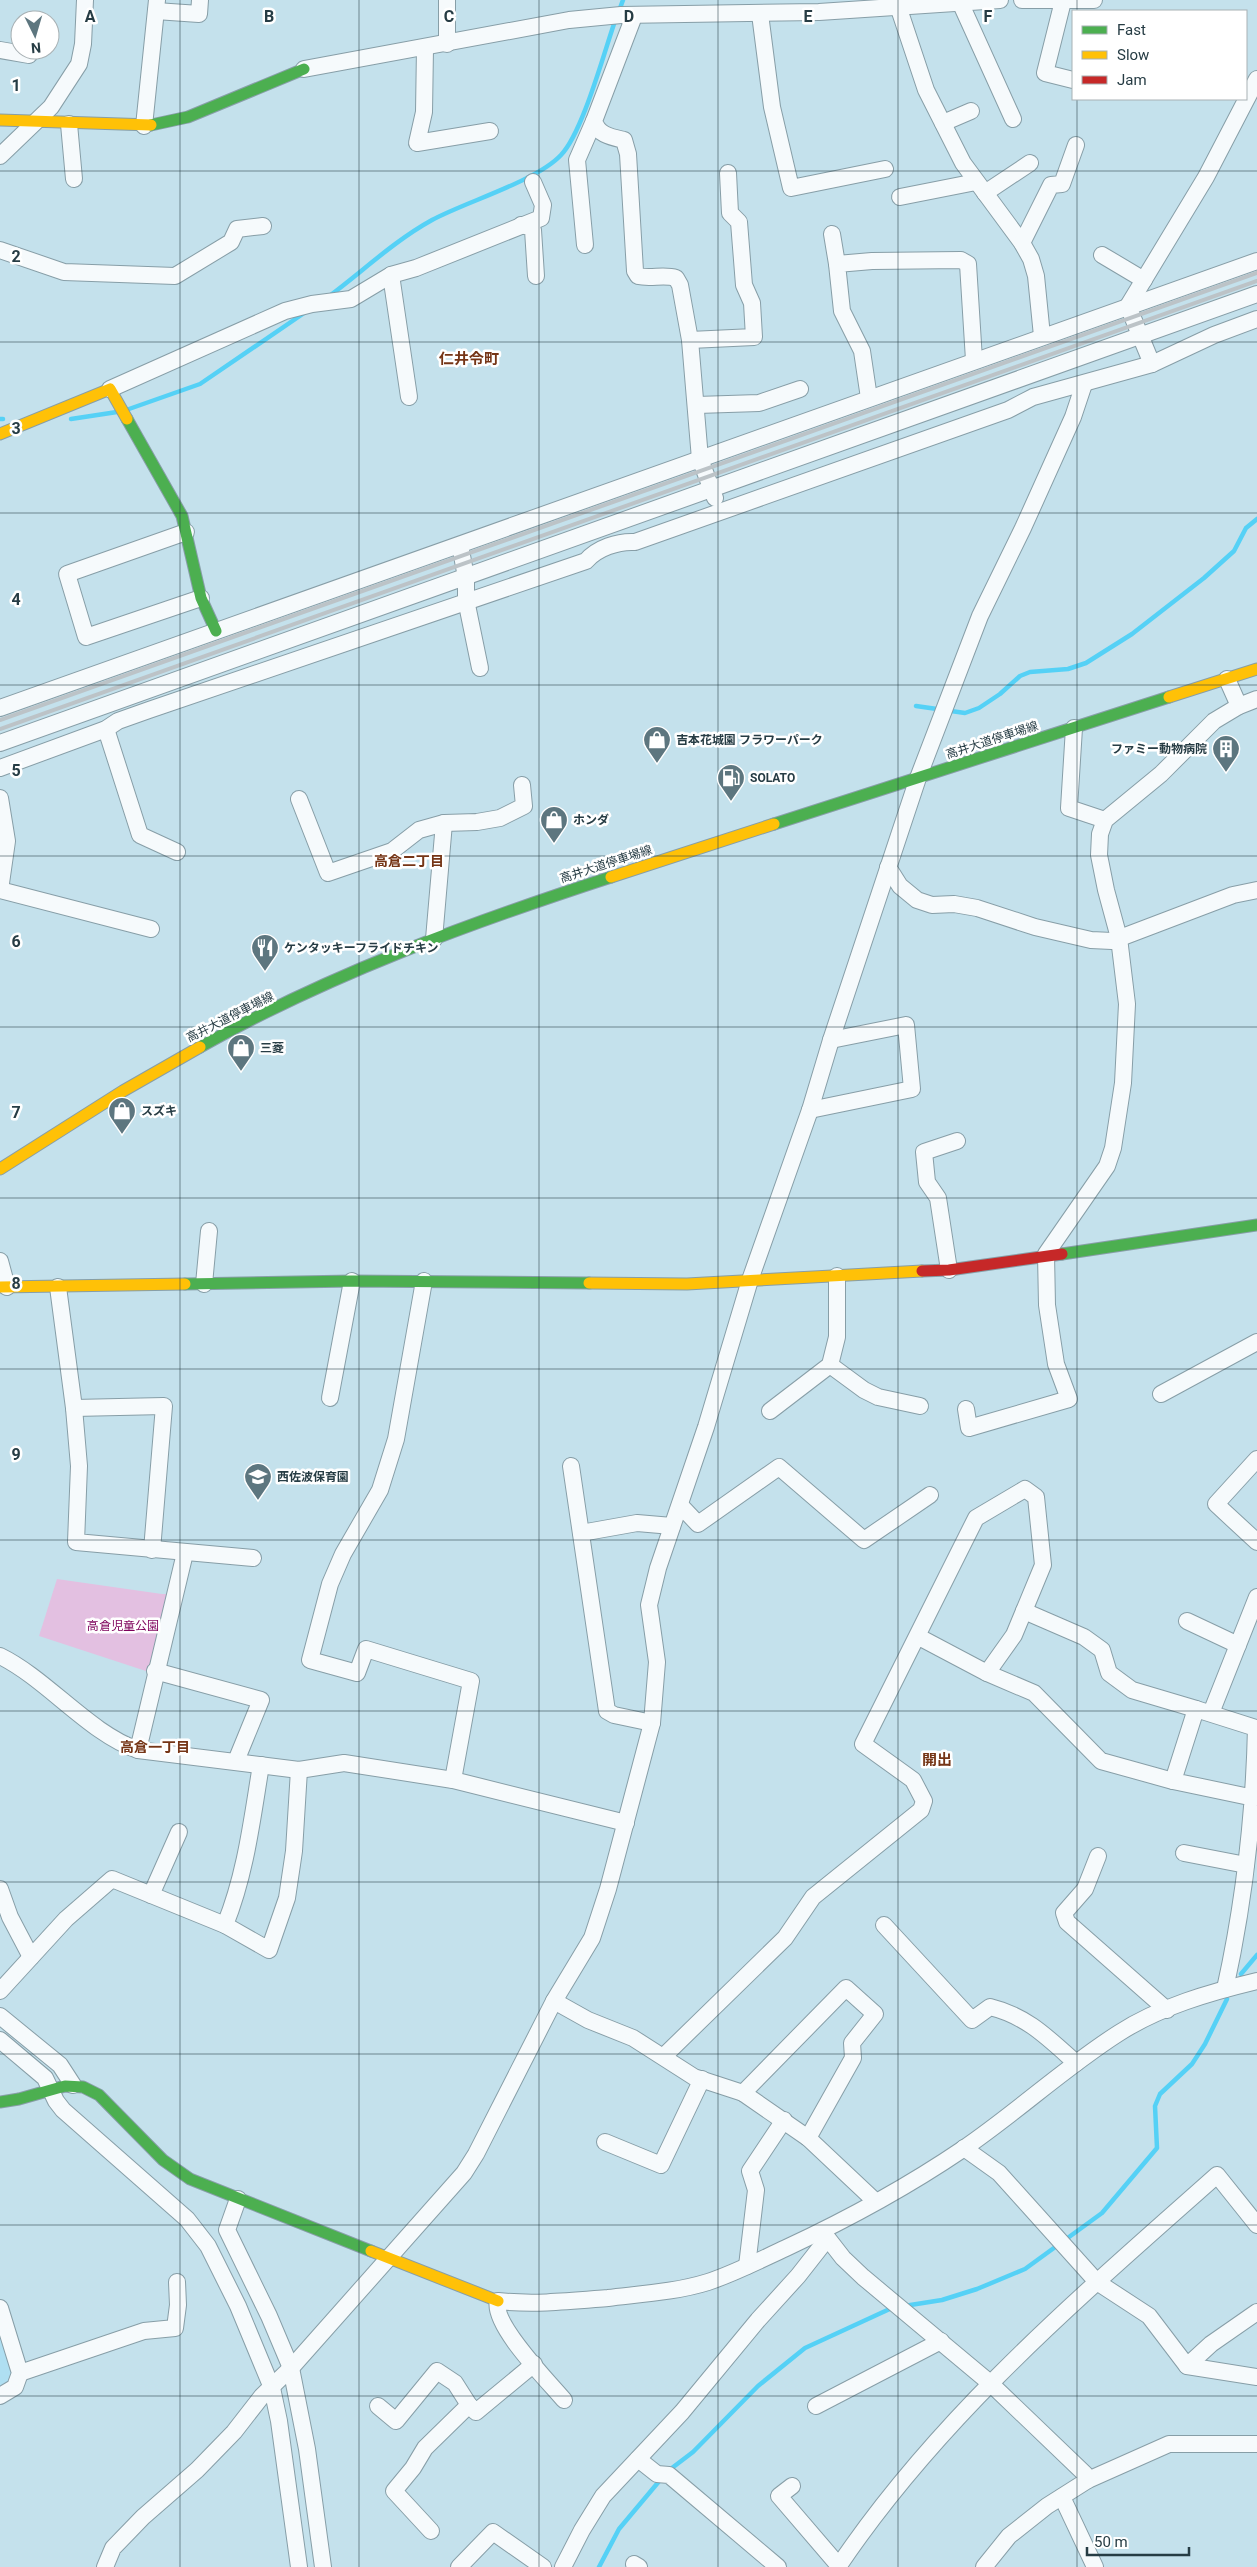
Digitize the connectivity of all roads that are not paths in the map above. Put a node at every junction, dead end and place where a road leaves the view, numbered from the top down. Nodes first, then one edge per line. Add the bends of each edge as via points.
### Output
1 (85, 0) edge
2 (200, 0) edge
3 (447, 0) edge
4 (1000, 0) edge
5 (1022, 0) edge
6 (1094, 0) edge
7 (1063, 1) edge
8 (960, 2) junction
9 (896, 3) edge
10 (156, 5) edge
11 (816, 6) edge
12 (760, 14) junction
13 (622, 15) junction
14 (447, 44) junction
15 (425, 48) junction
16 (304, 70) joint
17 (1257, 79) edge
18 (1072, 80) edge
19 (1247, 98) edge
20 (1246, 100) edge
21 (971, 111) dead end
22 (1013, 119) dead end
23 (0, 120) edge
24 (594, 121) junction
25 (36, 122) junction
26 (943, 123) junction
27 (70, 124) junction
28 (144, 126) junction
29 (490, 131) dead end
30 (1076, 145) dead end
31 (0, 156) edge
32 (1030, 162) dead end
33 (885, 169) dead end
34 (728, 173) dead end
35 (74, 179) dead end
36 (533, 182) dead end
37 (980, 188) junction
38 (900, 197) dead end
39 (521, 225) junction
40 (263, 226) dead end
41 (832, 234) dead end
42 (1022, 243) junction
43 (585, 246) dead end
44 (0, 250) edge
45 (1102, 255) dead end
46 (1257, 261) edge
47 (837, 264) junction
48 (391, 275) junction
49 (536, 276) dead end
50 (1144, 280) junction
51 (1257, 294) edge
52 (1128, 306) junction
53 (1257, 319) edge
54 (1042, 336) junction
55 (1140, 336) junction
56 (690, 340) junction
57 (974, 360) junction
58 (1152, 364) junction
59 (1084, 384) junction
60 (110, 389) junction
61 (800, 389) dead end
62 (409, 398) dead end
63 (869, 398) junction
64 (697, 405) junction
65 (0, 434) edge
66 (700, 459) junction
67 (711, 490) junction
68 (721, 512) junction
69 (186, 532) junction
70 (460, 545) junction
71 (466, 577) junction
72 (201, 598) junction
73 (466, 600) junction
74 (216, 631) junction
75 (480, 668) dead end
76 (1257, 669) edge
77 (1226, 679) junction
78 (1257, 699) edge
79 (1239, 706) junction
80 (0, 708) edge
81 (1074, 728) junction
82 (106, 729) junction
83 (0, 743) edge
84 (0, 768) edge
85 (918, 778) junction
86 (522, 785) dead end
87 (0, 798) edge
88 (299, 799) dead end
89 (1105, 820) junction
90 (444, 823) junction
91 (177, 852) dead end
92 (888, 867) junction
93 (0, 890) edge
94 (1257, 890) edge
95 (151, 929) dead end
96 (1119, 938) junction
97 (434, 939) junction
98 (831, 1040) junction
99 (810, 1110) junction
100 (957, 1141) dead end
101 (0, 1169) edge
102 (1257, 1225) edge
103 (209, 1231) dead end
104 (1046, 1254) junction
105 (0, 1261) edge
106 (949, 1270) junction
107 (837, 1276) junction
108 (750, 1280) junction
109 (352, 1281) junction
110 (424, 1281) junction
111 (204, 1284) junction
112 (3, 1287) edge
113 (58, 1287) junction
114 (1257, 1342) edge
115 (830, 1365) junction
116 (1161, 1394) dead end
117 (330, 1398) dead end
118 (920, 1406) dead end
119 (74, 1408) junction
120 (966, 1409) dead end
121 (770, 1411) dead end
122 (1257, 1459) edge
123 (571, 1466) dead end
124 (930, 1494) dead end
125 (680, 1505) junction
126 (672, 1526) junction
127 (581, 1533) junction
128 (1257, 1542) edge
129 (152, 1550) junction
130 (184, 1553) junction
131 (253, 1558) dead end
132 (1257, 1597) edge
133 (1024, 1611) junction
134 (1187, 1620) dead end
135 (917, 1636) junction
136 (1238, 1644) junction
137 (0, 1656) edge
138 (155, 1671) junction
139 (987, 1673) junction
140 (1204, 1711) junction
141 (652, 1723) junction
142 (138, 1750) junction
143 (236, 1761) junction
144 (261, 1765) junction
145 (299, 1770) junction
146 (453, 1780) junction
147 (1173, 1781) junction
148 (1254, 1798) junction
149 (626, 1823) junction
150 (179, 1832) dead end
151 (1184, 1853) dead end
152 (1098, 1856) dead end
153 (1246, 1865) junction
154 (0, 1889) edge
155 (152, 1895) junction
156 (225, 1924) junction
157 (884, 1925) dead end
158 (31, 1957) junction
159 (1257, 1981) edge
160 (1225, 1989) junction
161 (0, 1991) edge
162 (554, 2001) junction
163 (1167, 2010) junction
164 (0, 2016) edge
165 (0, 2040) edge
166 (664, 2056) junction
167 (1076, 2063) junction
168 (702, 2079) junction
169 (73, 2085) junction
170 (52, 2091) junction
171 (743, 2093) junction
172 (0, 2102) edge
173 (784, 2120) junction
174 (808, 2138) junction
175 (605, 2142) dead end
176 (964, 2148) junction
177 (238, 2199) junction
178 (875, 2201) junction
179 (1257, 2225) edge
180 (824, 2235) junction
181 (390, 2257) junction
182 (747, 2266) junction
183 (176, 2282) dead end
184 (1097, 2282) junction
185 (498, 2301) junction
186 (0, 2308) edge
187 (1257, 2312) edge
188 (941, 2341) junction
189 (534, 2364) junction
190 (1187, 2366) junction
191 (291, 2368) junction
192 (20, 2373) junction
193 (1257, 2377) edge
194 (990, 2384) junction
195 (272, 2388) junction
196 (0, 2396) edge
197 (564, 2400) dead end
198 (469, 2405) junction
199 (378, 2406) dead end
200 (816, 2406) dead end
201 (1257, 2444) edge
202 (638, 2459) junction
203 (1088, 2480) junction
204 (792, 2486) dead end
205 (1062, 2497) junction
206 (431, 2531) dead end
207 (839, 2566) edge
208 (104, 2567) edge
209 (299, 2567) edge
210 (323, 2567) edge
211 (459, 2567) edge
212 (543, 2567) edge
213 (563, 2567) edge
214 (778, 2567) edge
215 (984, 2567) edge
216 (1095, 2567) edge

1 - 25 street via 83,44 78,64 51,107
2 - 10 street via 198,14
3 - 14 street
4 - 8 street
5 - 7 street
6 - 7 street
7 - 18 street via 1046,73
8 - 9 street
8 - 22 street
9 - 11 street
9 - 26 street via 926,90
10 - 28 street
11 - 12 street
12 - 13 street
12 - 33 street via 772,107 791,188
13 - 14 street via 569,20
13 - 24 street
14 - 15 street
15 - 16 street
15 - 29 street via 424,112 416,143
16 - 28 street via 188,117
17 - 19 street
20 - 50 street via 1206,177
21 - 26 street
23 - 25 street
24 - 43 street via 577,160
24 - 56 street via 600,132 624,140 628,154 635,271 644,278 669,275 676,278
25 - 27 street
25 - 31 street
26 - 37 street
27 - 28 street
27 - 35 street
30 - 42 street via 1062,184 1051,185
32 - 37 street
34 - 56 street via 730,213 739,222 744,285 752,303 754,337
36 - 39 street via 543,205 541,218
37 - 38 street
37 - 42 street
39 - 48 street
39 - 49 street via 533,230
40 - 44 street via 237,229 231,242 175,276 64,272
41 - 47 street
42 - 54 street via 1036,276
45 - 50 street
46 - 52 street
47 - 57 street via 961,260 968,264
47 - 63 street via 842,311 862,351
48 - 60 street via 351,299 312,304 285,312
48 - 62 street
50 - 52 street
51 - 55 street
52 - 54 street
52 - 55 street
53 - 58 street
54 - 57 street
55 - 58 street
55 - 67 street
56 - 64 street
57 - 63 street
58 - 59 street
59 - 68 street via 1033,397 1008,410
59 - 85 street via 1073,417 980,616
60 - 65 street
60 - 69 street via 182,516
61 - 64 street via 759,403
63 - 66 street
64 - 66 street
66 - 67 street
66 - 70 street
67 - 68 street
67 - 71 street
68 - 73 street via 635,542 594,552 586,561
69 - 72 street
69 - 72 street via 67,574 86,637
70 - 71 street
70 - 74 street
71 - 73 street
71 - 83 street
72 - 74 street
73 - 75 street
73 - 82 street via 149,710
74 - 80 street
76 - 77 street, 高井大道停車場線
77 - 79 street
77 - 81 street, 高井大道停車場線
78 - 79 street
79 - 89 street via 1214,721 1161,774
81 - 85 street, 高井大道停車場線
81 - 89 street via 1069,808
82 - 84 street
82 - 91 street via 140,836
85 - 92 street
85 - 97 street, 高井大道停車場線 via 569,890
86 - 90 street via 524,806 500,818
87 - 93 street via 7,841
88 - 90 street via 328,873 392,851 419,830
89 - 96 street via 1100,834 1099,855
90 - 97 street
92 - 96 street via 900,886 917,900 932,905 977,908 1034,928 1091,940
92 - 98 street
93 - 95 street
94 - 96 street via 1233,895
96 - 104 street via 1127,1004 1123,1083 1113,1148 1107,1166
97 - 101 street, 高井大道停車場線 via 337,979 193,1050
98 - 99 street
98 - 99 street via 906,1024 912,1089
99 - 108 street
100 - 106 street via 924,1152 927,1182 938,1198
102 - 104 street
103 - 111 street
104 - 106 street
104 - 120 street via 1047,1305 1056,1364 1069,1399 969,1428
105 - 112 street
106 - 107 street
107 - 108 street
107 - 115 street via 837,1337
108 - 110 street via 687,1284
108 - 125 street
109 - 110 street
109 - 111 street
109 - 117 street
110 - 146 street via 396,1439 380,1490 343,1554 330,1584 310,1660 357,1673 366,1650 471,1681
111 - 113 street
112 - 113 street
113 - 119 street
114 - 116 street
115 - 118 street via 878,1397
115 - 121 street
119 - 129 street via 79,1466 76,1542
119 - 129 street via 164,1406
122 - 128 street via 1216,1504
123 - 127 street
124 - 125 street via 864,1540 779,1467 698,1524
125 - 126 street
126 - 127 street via 637,1523
126 - 141 street via 650,1605 657,1662
127 - 141 street via 607,1710
129 - 130 street
130 - 131 street
130 - 138 street
132 - 136 street
133 - 135 street via 1043,1564 1036,1497 1025,1489 976,1518
133 - 139 street via 1014,1636
133 - 140 street via 1084,1637 1102,1650 1109,1673 1132,1690
134 - 136 street
135 - 139 street
135 - 166 street via 863,1744 913,1780 924,1801 921,1810 813,1898 785,1938
136 - 140 street
137 - 142 street via 17,1664 91,1722
138 - 142 street
138 - 143 street via 261,1700
139 - 147 street via 1034,1693 1101,1761
140 - 147 street
140 - 148 street via 1256,1728
141 - 149 street
142 - 143 street
143 - 144 street
144 - 145 street
144 - 156 street via 237,1896
145 - 146 street via 344,1763
145 - 156 street via 294,1851 287,1898 269,1950
146 - 149 street
147 - 148 street
148 - 153 street
149 - 162 street via 592,1938
150 - 155 street
151 - 153 street
152 - 163 street via 1085,1889 1064,1913 1067,1922
153 - 160 street
154 - 158 street via 10,1917
155 - 156 street
155 - 158 street via 112,1879 66,1919
157 - 167 street via 972,2020 990,2008 1012,2012 1033,2025
158 - 161 street
159 - 160 street
160 - 163 street
162 - 166 street
162 - 181 street via 464,2173
163 - 167 street via 1121,2032
164 - 169 street via 60,2065
165 - 170 street via 45,2078
166 - 168 street
167 - 176 street
168 - 171 street
168 - 175 street via 661,2165
169 - 170 street
169 - 177 street via 99,2095 163,2160 190,2179
170 - 172 street via 15,2102
170 - 195 street via 63,2110 186,2219 208,2246 238,2306
171 - 173 street
171 - 174 street via 846,1988 875,2014 852,2042 853,2058
173 - 174 street
173 - 182 street via 750,2171 756,2190
174 - 178 street
176 - 178 street via 915,2181
176 - 184 street via 999,2173
177 - 181 street
177 - 191 street via 227,2230 270,2316
178 - 180 street
179 - 184 street via 1217,2175
180 - 182 street
180 - 188 street via 863,2277
180 - 202 street via 798,2276
181 - 185 street
181 - 191 street
182 - 185 street via 706,2283 650,2294 550,2303
183 - 192 street via 175,2328 144,2331
184 - 190 street via 1149,2316
184 - 194 street
185 - 189 street via 496,2308 500,2318
186 - 192 street
187 - 190 street via 1211,2344
188 - 194 street
188 - 200 street
189 - 197 street
189 - 198 street via 476,2412
190 - 193 street
191 - 195 street
191 - 210 street via 307,2449
192 - 196 street via 15,2387
194 - 203 street
194 - 207 street via 934,2442
195 - 208 street via 197,2470 113,2548
195 - 209 street
198 - 199 street via 455,2383 437,2372 396,2421
198 - 206 street via 425,2448 394,2491
201 - 203 street via 1169,2444
202 - 213 street via 603,2496
202 - 214 street via 657,2474 669,2475
203 - 205 street
204 - 207 street via 779,2496
205 - 215 street via 1009,2536
205 - 216 street
211 - 212 street via 493,2532

